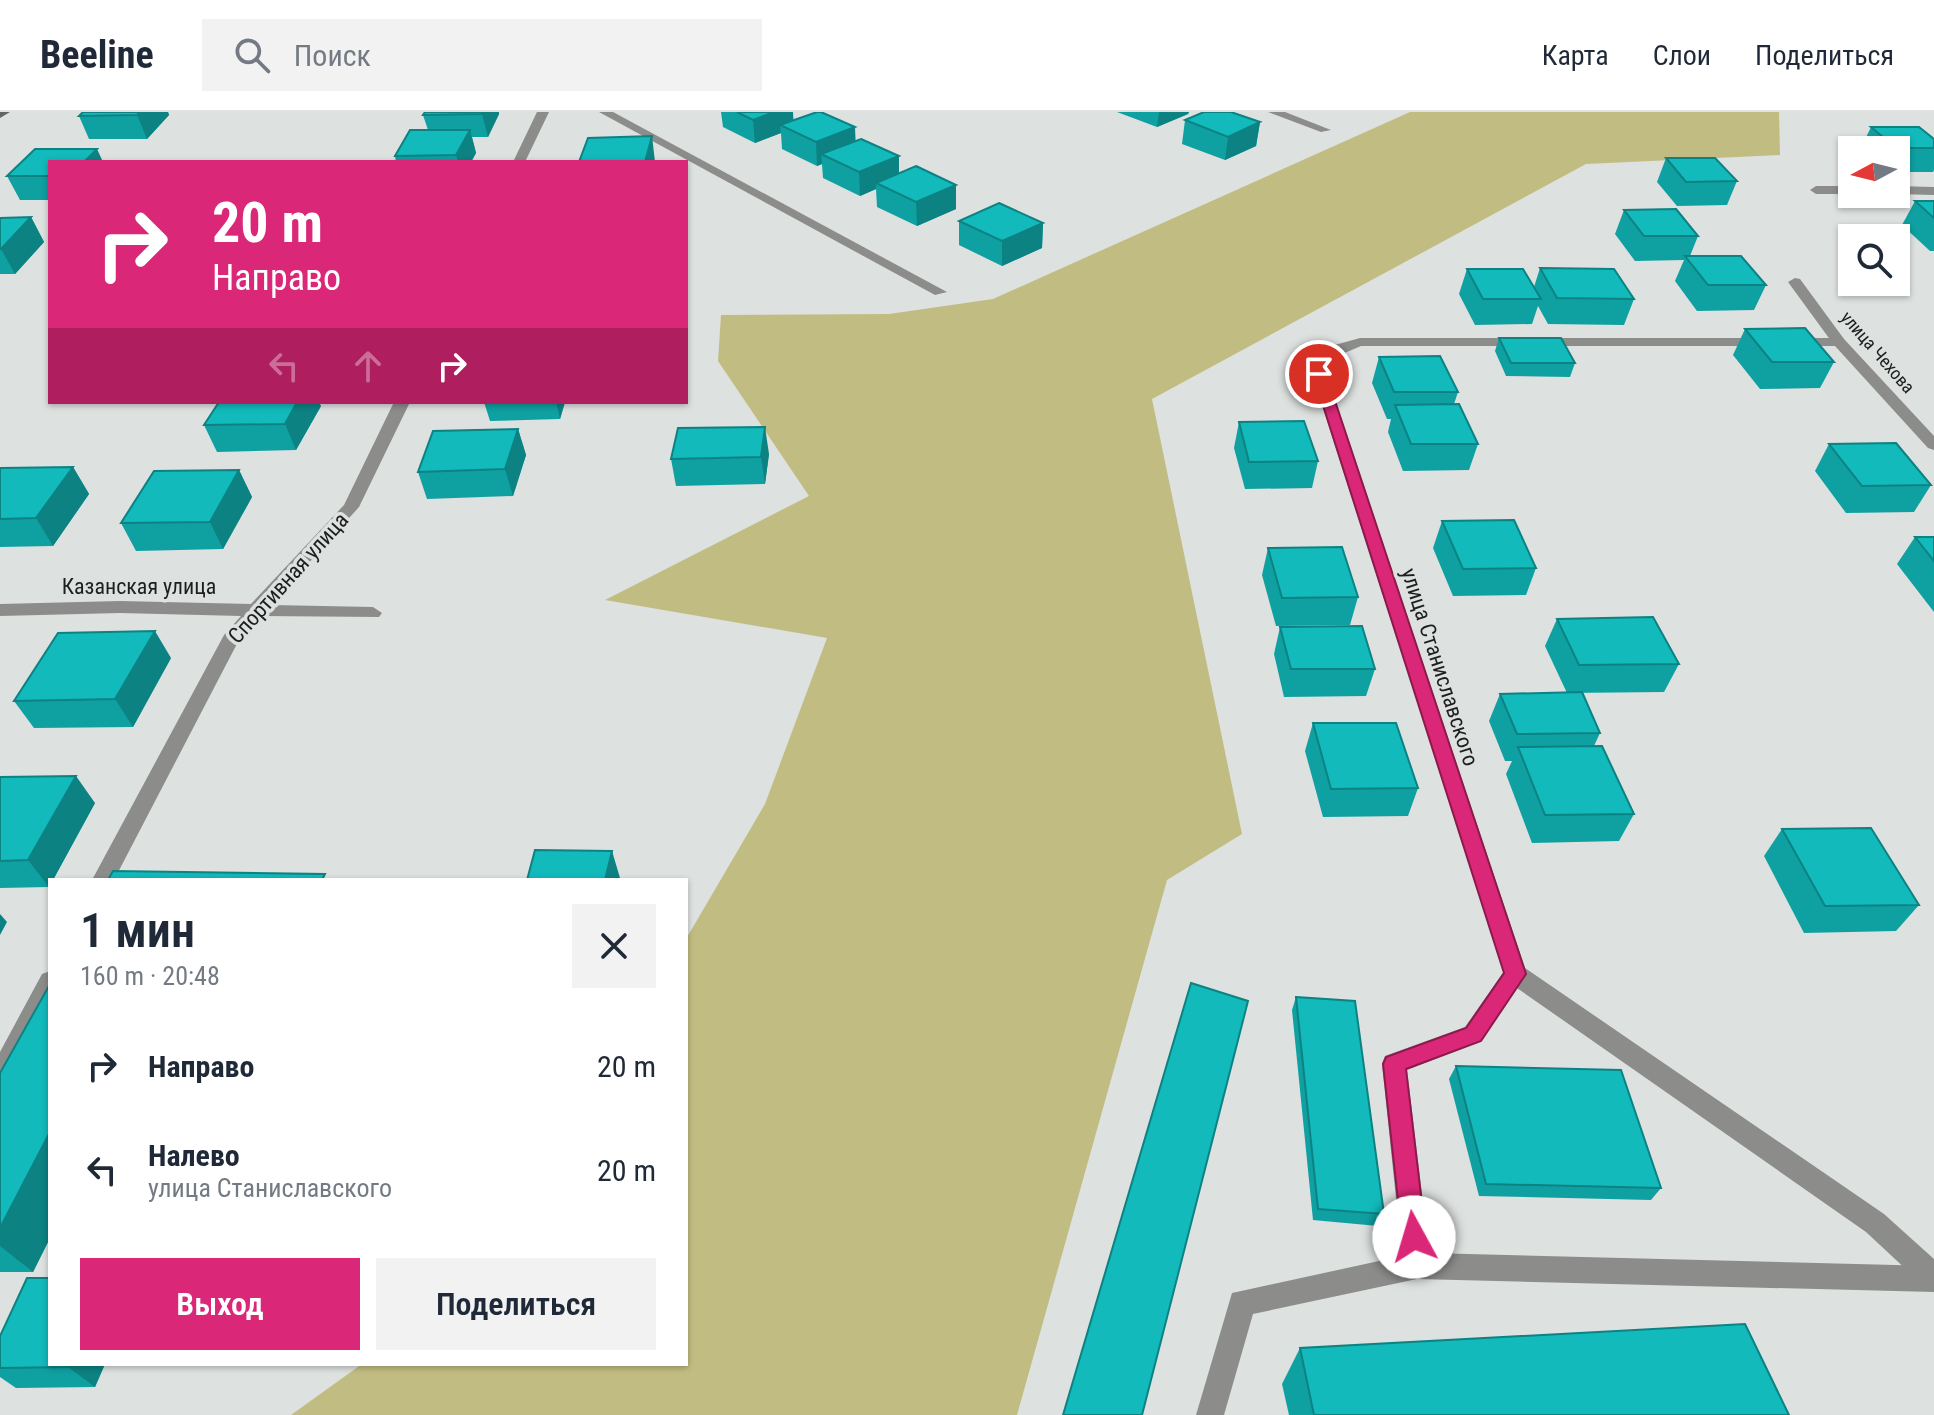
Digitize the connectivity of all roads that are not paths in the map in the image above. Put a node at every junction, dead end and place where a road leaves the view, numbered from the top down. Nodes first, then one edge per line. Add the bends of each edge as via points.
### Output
1 (543, 112) edge
2 (605, 112) edge
3 (1274, 112) edge
4 (1325, 130) dead end
5 (520, 160) edge
6 (1816, 190) dead end
7 (1838, 190) edge
8 (1910, 190) edge
9 (1934, 191) edge
10 (1795, 282) dead end
11 (940, 292) dead end
12 (1839, 342) junction
13 (401, 404) edge
14 (1934, 445) edge
15 (0, 610) edge
16 (254, 611) junction
17 (373, 613) dead end
18 (104, 878) edge
19 (1515, 974) junction
20 (48, 985) edge
21 (0, 1076) edge
22 (1417, 1266) junction
23 (1934, 1278) edge
24 (1210, 1415) edge

1 - 5 street
2 - 11 street
3 - 4 street
6 - 7 street
8 - 9 street
10 - 12 street, улица Чехова
12 - 14 street, улица Чехова
12 - 19 street, улица Станиславского via 1360,342 1321,358 1319,374
13 - 16 street, Спортивная улица via 351,507
15 - 16 street, Казанская улица
16 - 17 street, Казанская улица
16 - 18 street, Спортивная улица via 233,635
19 - 22 street via 1473,1034 1394,1064
19 - 23 street via 1875,1223
20 - 21 street
22 - 23 street
22 - 24 street via 1242,1303

